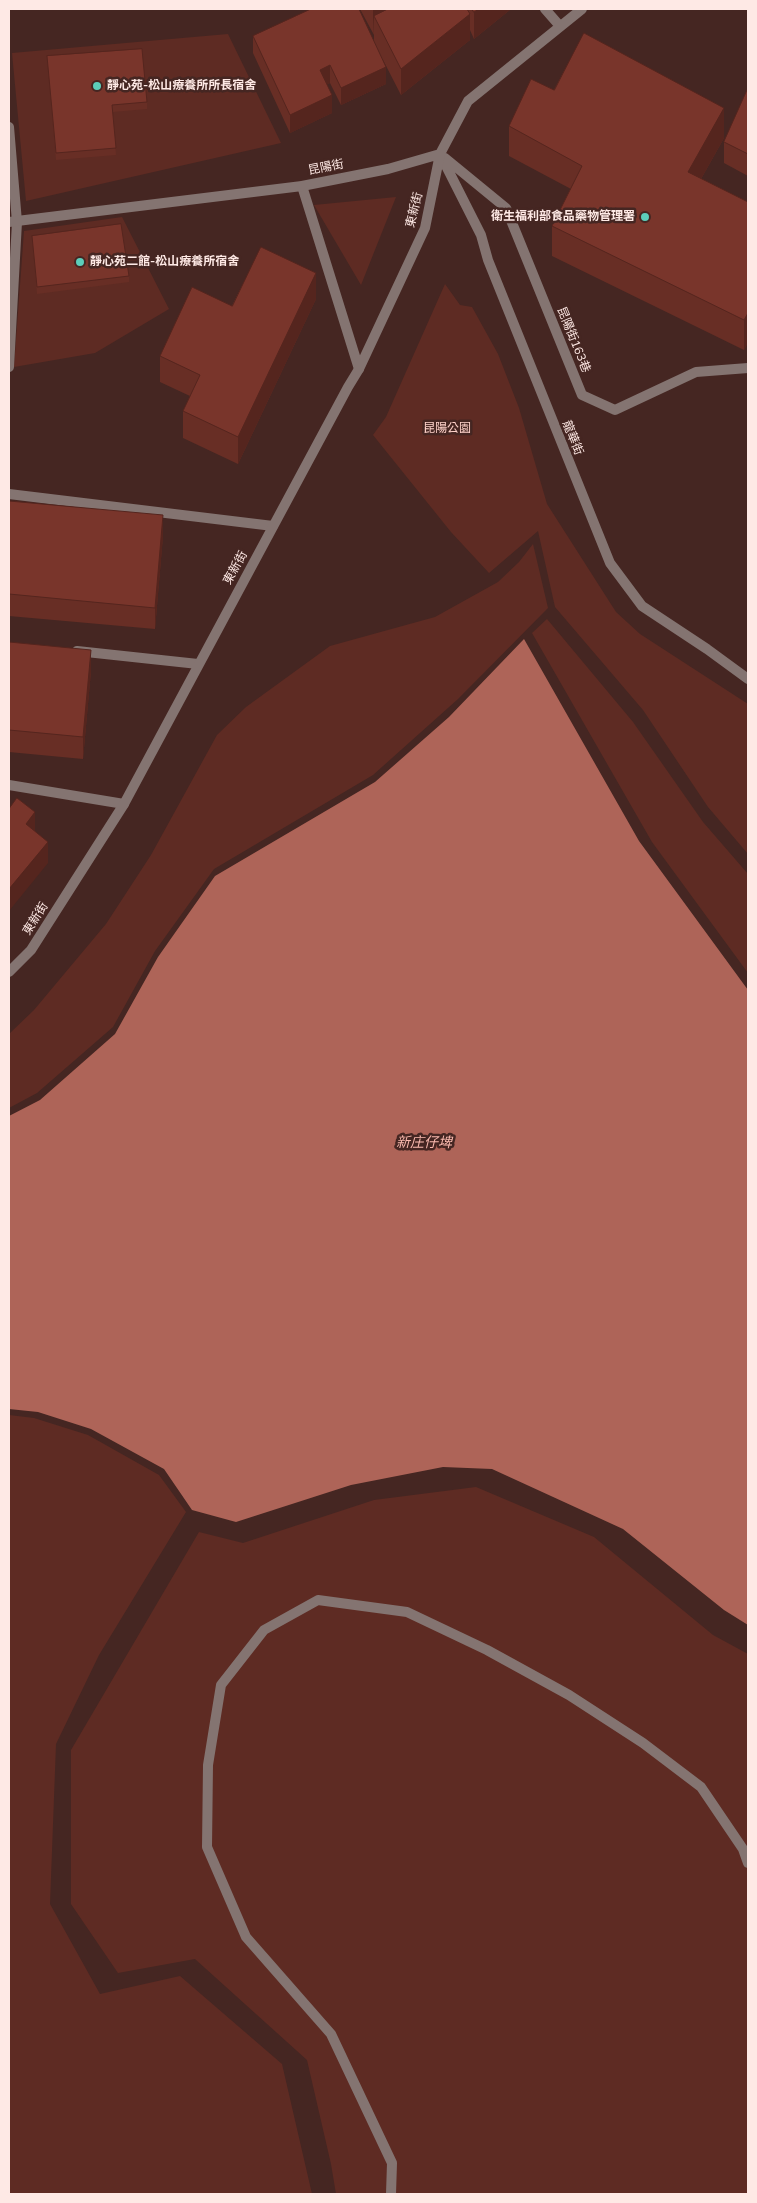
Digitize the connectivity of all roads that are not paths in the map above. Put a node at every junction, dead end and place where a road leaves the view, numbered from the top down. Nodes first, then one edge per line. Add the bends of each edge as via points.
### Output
1 (546, 9) edge
2 (582, 9) edge
3 (559, 25) junction
4 (9, 127) edge
5 (440, 154) junction
6 (302, 186) junction
7 (13, 222) edge
8 (9, 367) edge
9 (748, 368) edge
10 (359, 369) junction
11 (9, 494) edge
12 (273, 526) junction
13 (66, 650) edge
14 (198, 664) junction
15 (748, 679) edge
16 (9, 785) edge
17 (124, 804) junction
18 (9, 972) edge
19 (746, 1849) edge
20 (748, 1863) edge
21 (392, 2194) edge

1 - 3 street
2 - 3 street
3 - 5 street via 468,101
4 - 7 street
5 - 6 street, 昆陽街 via 388,169
5 - 9 street, 昆陽街163巷 via 506,208 582,395 615,410 696,372
5 - 10 street, 東新街 via 425,228
5 - 15 street, 龍華街 via 482,235 488,260 610,563 642,606
6 - 7 street, 昆陽街
6 - 10 street
7 - 8 street
10 - 12 street, 東新街
11 - 12 street
12 - 14 street, 東新街
13 - 14 street
14 - 17 street, 東新街
16 - 17 street
17 - 18 street, 東新街 via 31,950
19 - 20 street
19 - 21 street via 701,1787 643,1743 552,1686 487,1650 407,1612 318,1600 264,1630 221,1685 208,1766 207,1847 246,1938 331,2034 392,2163

